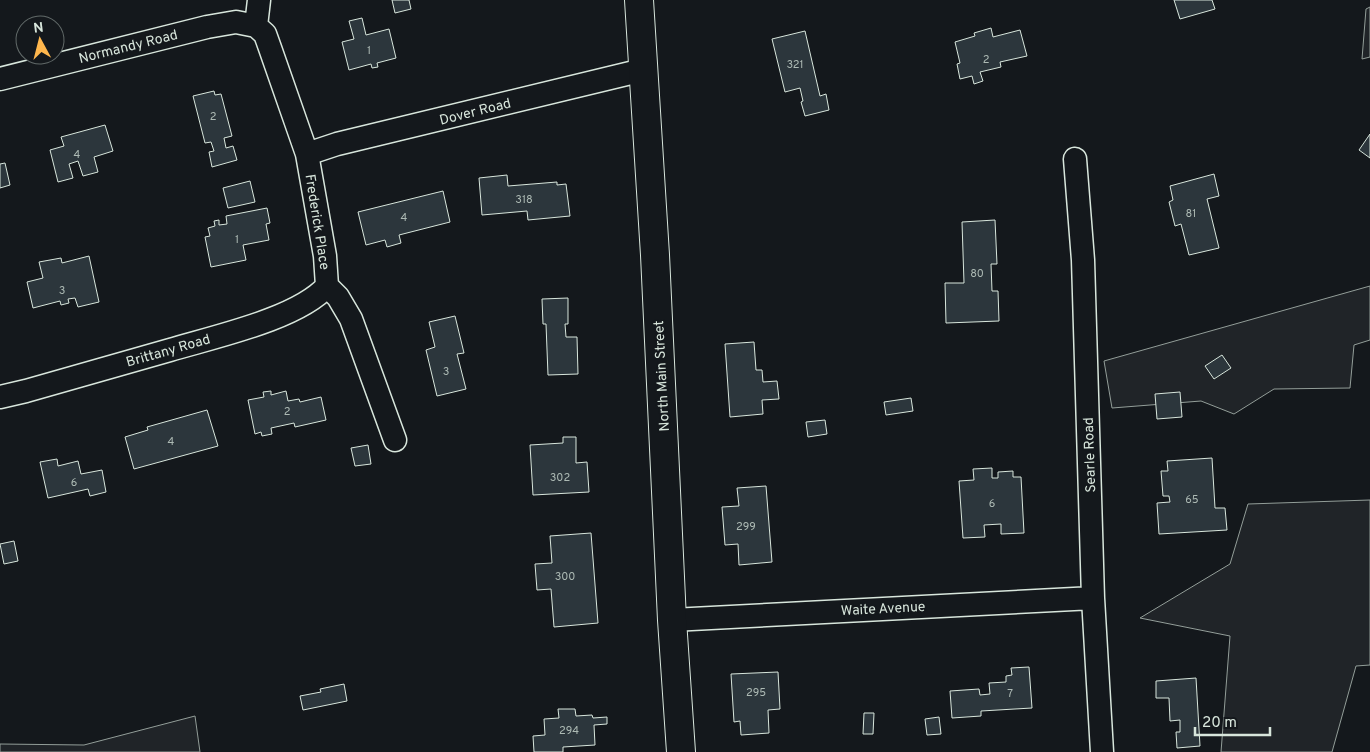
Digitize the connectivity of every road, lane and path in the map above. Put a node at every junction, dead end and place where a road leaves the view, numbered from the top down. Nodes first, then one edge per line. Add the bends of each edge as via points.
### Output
1 (259, 0) edge
2 (639, 0) edge
3 (256, 26) junction
4 (643, 70) junction
5 (0, 78) edge
6 (307, 154) junction
7 (1075, 159) dead end
8 (327, 286) junction
9 (0, 397) edge
10 (395, 440) dead end
11 (1093, 598) junction
12 (672, 620) junction
13 (681, 752) edge
14 (1102, 752) edge

1 - 3 street
2 - 4 street, North Main Street
3 - 5 street, Normandy Road via 236,22 207,27
3 - 6 street, Frederick Place via 268,41
4 - 6 street, Dover Road via 360,138
4 - 12 street, North Main Street
6 - 8 street, Frederick Place via 325,256
7 - 11 street, Searle Road via 1083,260
8 - 9 street, Brittany Road via 319,296 258,324
8 - 10 street, Frederick Place via 338,296 351,319
11 - 12 street, Waite Avenue
11 - 14 street, Searle Road
12 - 13 street, North Main Street

